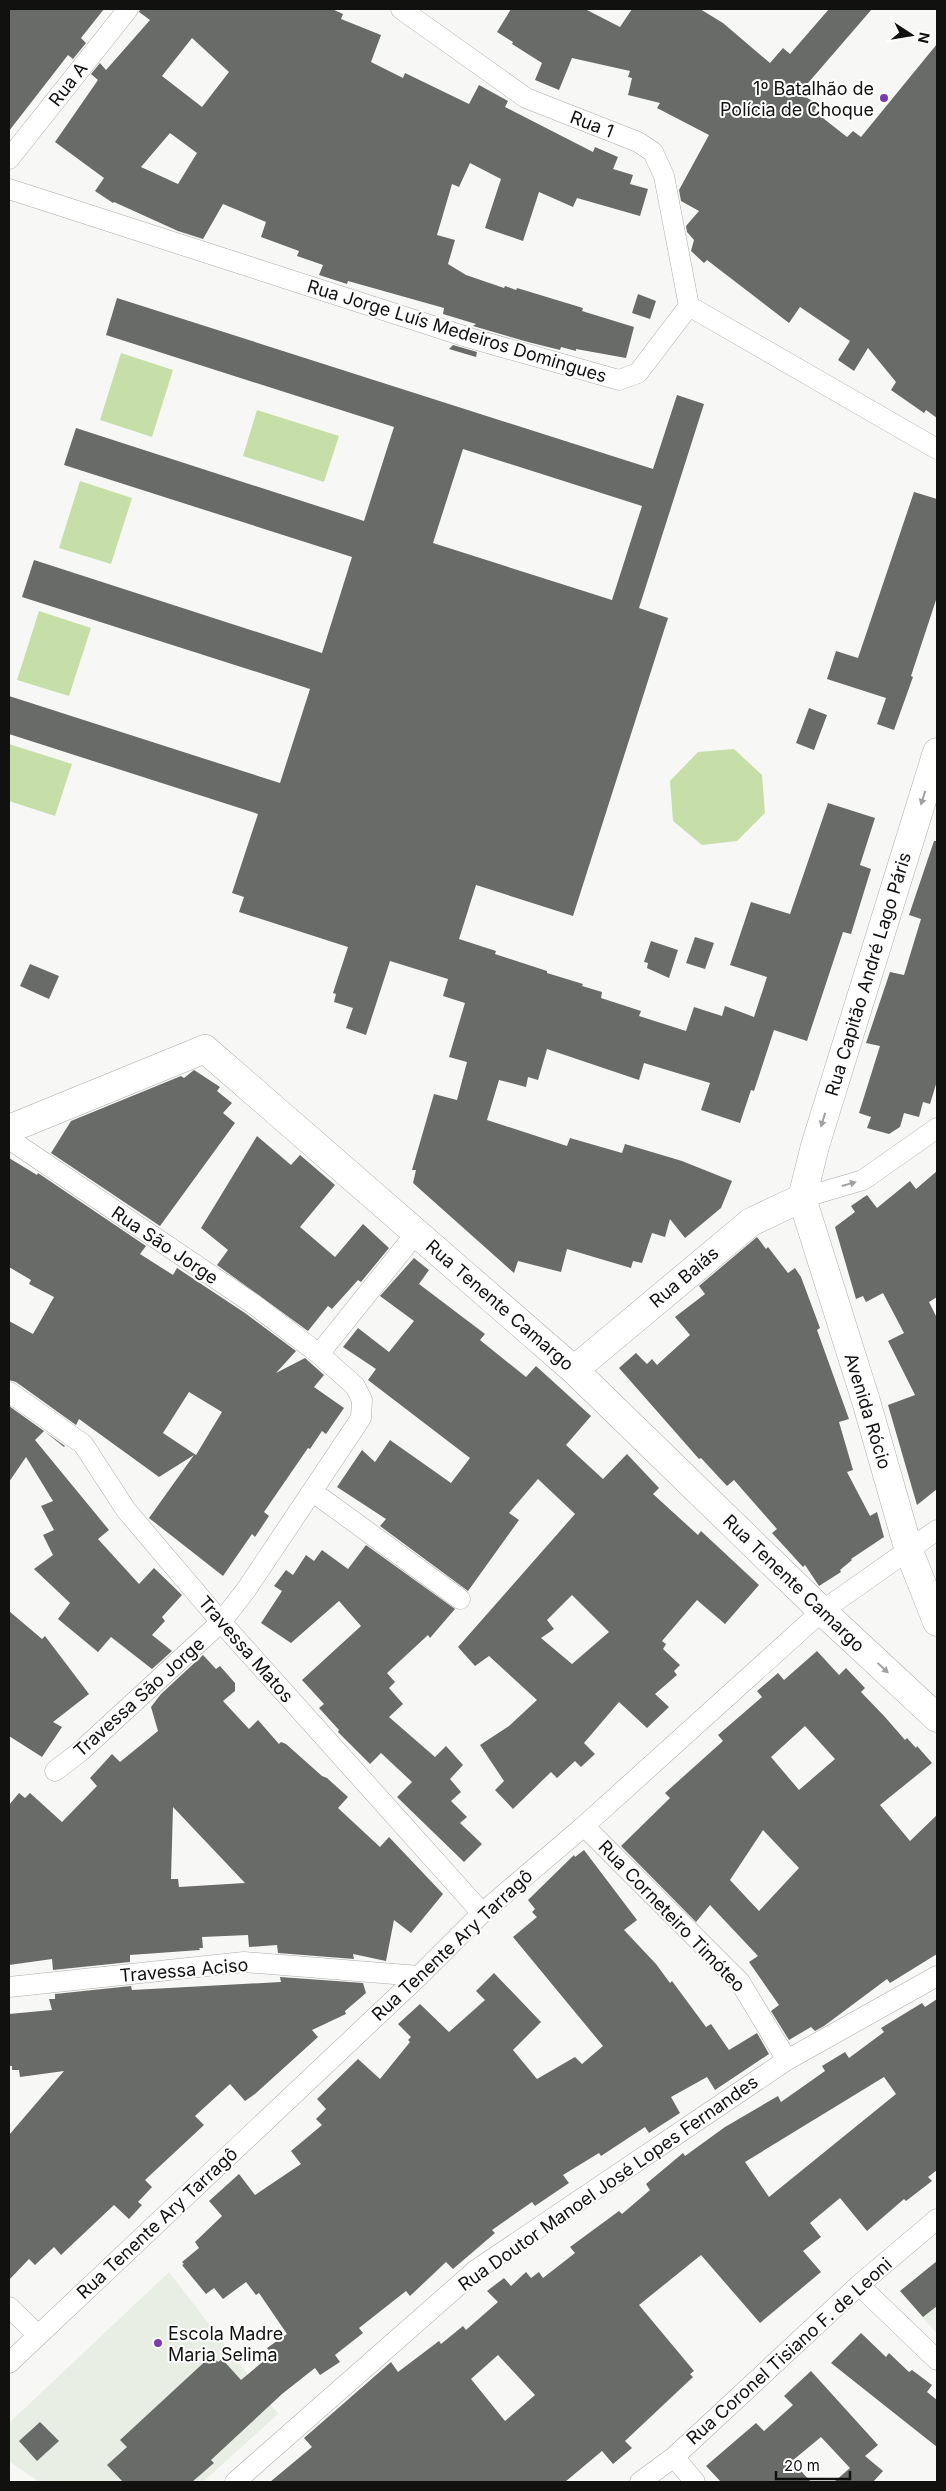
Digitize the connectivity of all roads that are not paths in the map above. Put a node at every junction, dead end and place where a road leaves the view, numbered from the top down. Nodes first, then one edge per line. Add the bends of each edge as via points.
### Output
1 (128, 9) edge
2 (400, 9) edge
3 (9, 159) edge
4 (9, 190) edge
5 (689, 306) junction
6 (937, 449) edge
7 (937, 752) edge
8 (937, 1128) edge
9 (9, 1129) edge
10 (9, 1139) edge
11 (802, 1198) junction
12 (417, 1232) junction
13 (319, 1354) junction
14 (574, 1370) junction
15 (9, 1392) edge
16 (313, 1492) junction
17 (937, 1530) edge
18 (909, 1551) junction
19 (460, 1599) dead end
20 (822, 1611) junction
21 (221, 1622) junction
22 (937, 1622) edge
23 (937, 1718) edge
24 (56, 1771) dead end
25 (584, 1826) junction
26 (482, 1913) junction
27 (419, 1976) junction
28 (937, 1976) edge
29 (9, 1987) edge
30 (787, 2060) junction
31 (937, 2219) edge
32 (859, 2284) junction
33 (9, 2307) edge
34 (38, 2336) junction
35 (937, 2360) edge
36 (9, 2363) edge
37 (674, 2457) junction
38 (235, 2482) edge
39 (640, 2482) edge
40 (695, 2482) edge

1 - 3 street, Rua A
2 - 5 street, Rua 1 via 526,98 638,142 653,152 664,176
4 - 5 street, Rua Jorge Luís Medeiros Domingues via 470,338 618,380 638,373
5 - 6 street
7 -> 11 street, Rua Capitão André Lago Páris via 815,1146
11 -> 8 street via 863,1180
9 - 12 street, Rua Tenente Camargo via 205,1050
10 - 13 street, Rua São Jorge via 252,1303
11 - 14 street, Rua Baiás via 751,1222
11 - 18 street, Avenida Rócio
12 - 13 street
12 - 14 street, Rua Tenente Camargo
13 - 16 street, Rua São Jorge via 355,1386 362,1400 362,1418
14 - 20 street, Rua Tenente Camargo
15 - 21 street, Travessa Matos via 84,1444 126,1510
16 - 19 street
16 - 21 street, Travessa São Jorge
17 - 18 street, Rua Tenente Ary Tarragô
18 - 20 street, Rua Tenente Ary Tarragô
18 - 22 street, Avenida Rócio
20 -> 23 street, Rua Tenente Camargo
20 - 25 street, Rua Tenente Ary Tarragô
21 - 24 street, Travessa São Jorge
21 - 26 street, Travessa Matos
25 - 26 street, Rua Tenente Ary Tarragô
25 - 30 street, Rua Corneteiro Timóteo via 740,1982
26 - 27 street, Rua Tenente Ary Tarragô
27 - 29 street, Travessa Aciso via 244,1962
27 - 34 street, Rua Tenente Ary Tarragô
28 - 30 street, Rua Doutor Manoel José Lopes Fernandes
30 - 38 street, Rua Doutor Manoel José Lopes Fernandes via 476,2270
31 - 32 street, Rua Coronel Tisiano F. de Leoni
32 - 35 street
32 - 37 street, Rua Coronel Tisiano F. de Leoni
33 - 34 street
34 - 36 street, Rua Tenente Ary Tarragô
37 - 39 street, Rua Coronel Tisiano F. de Leoni
37 - 40 street

